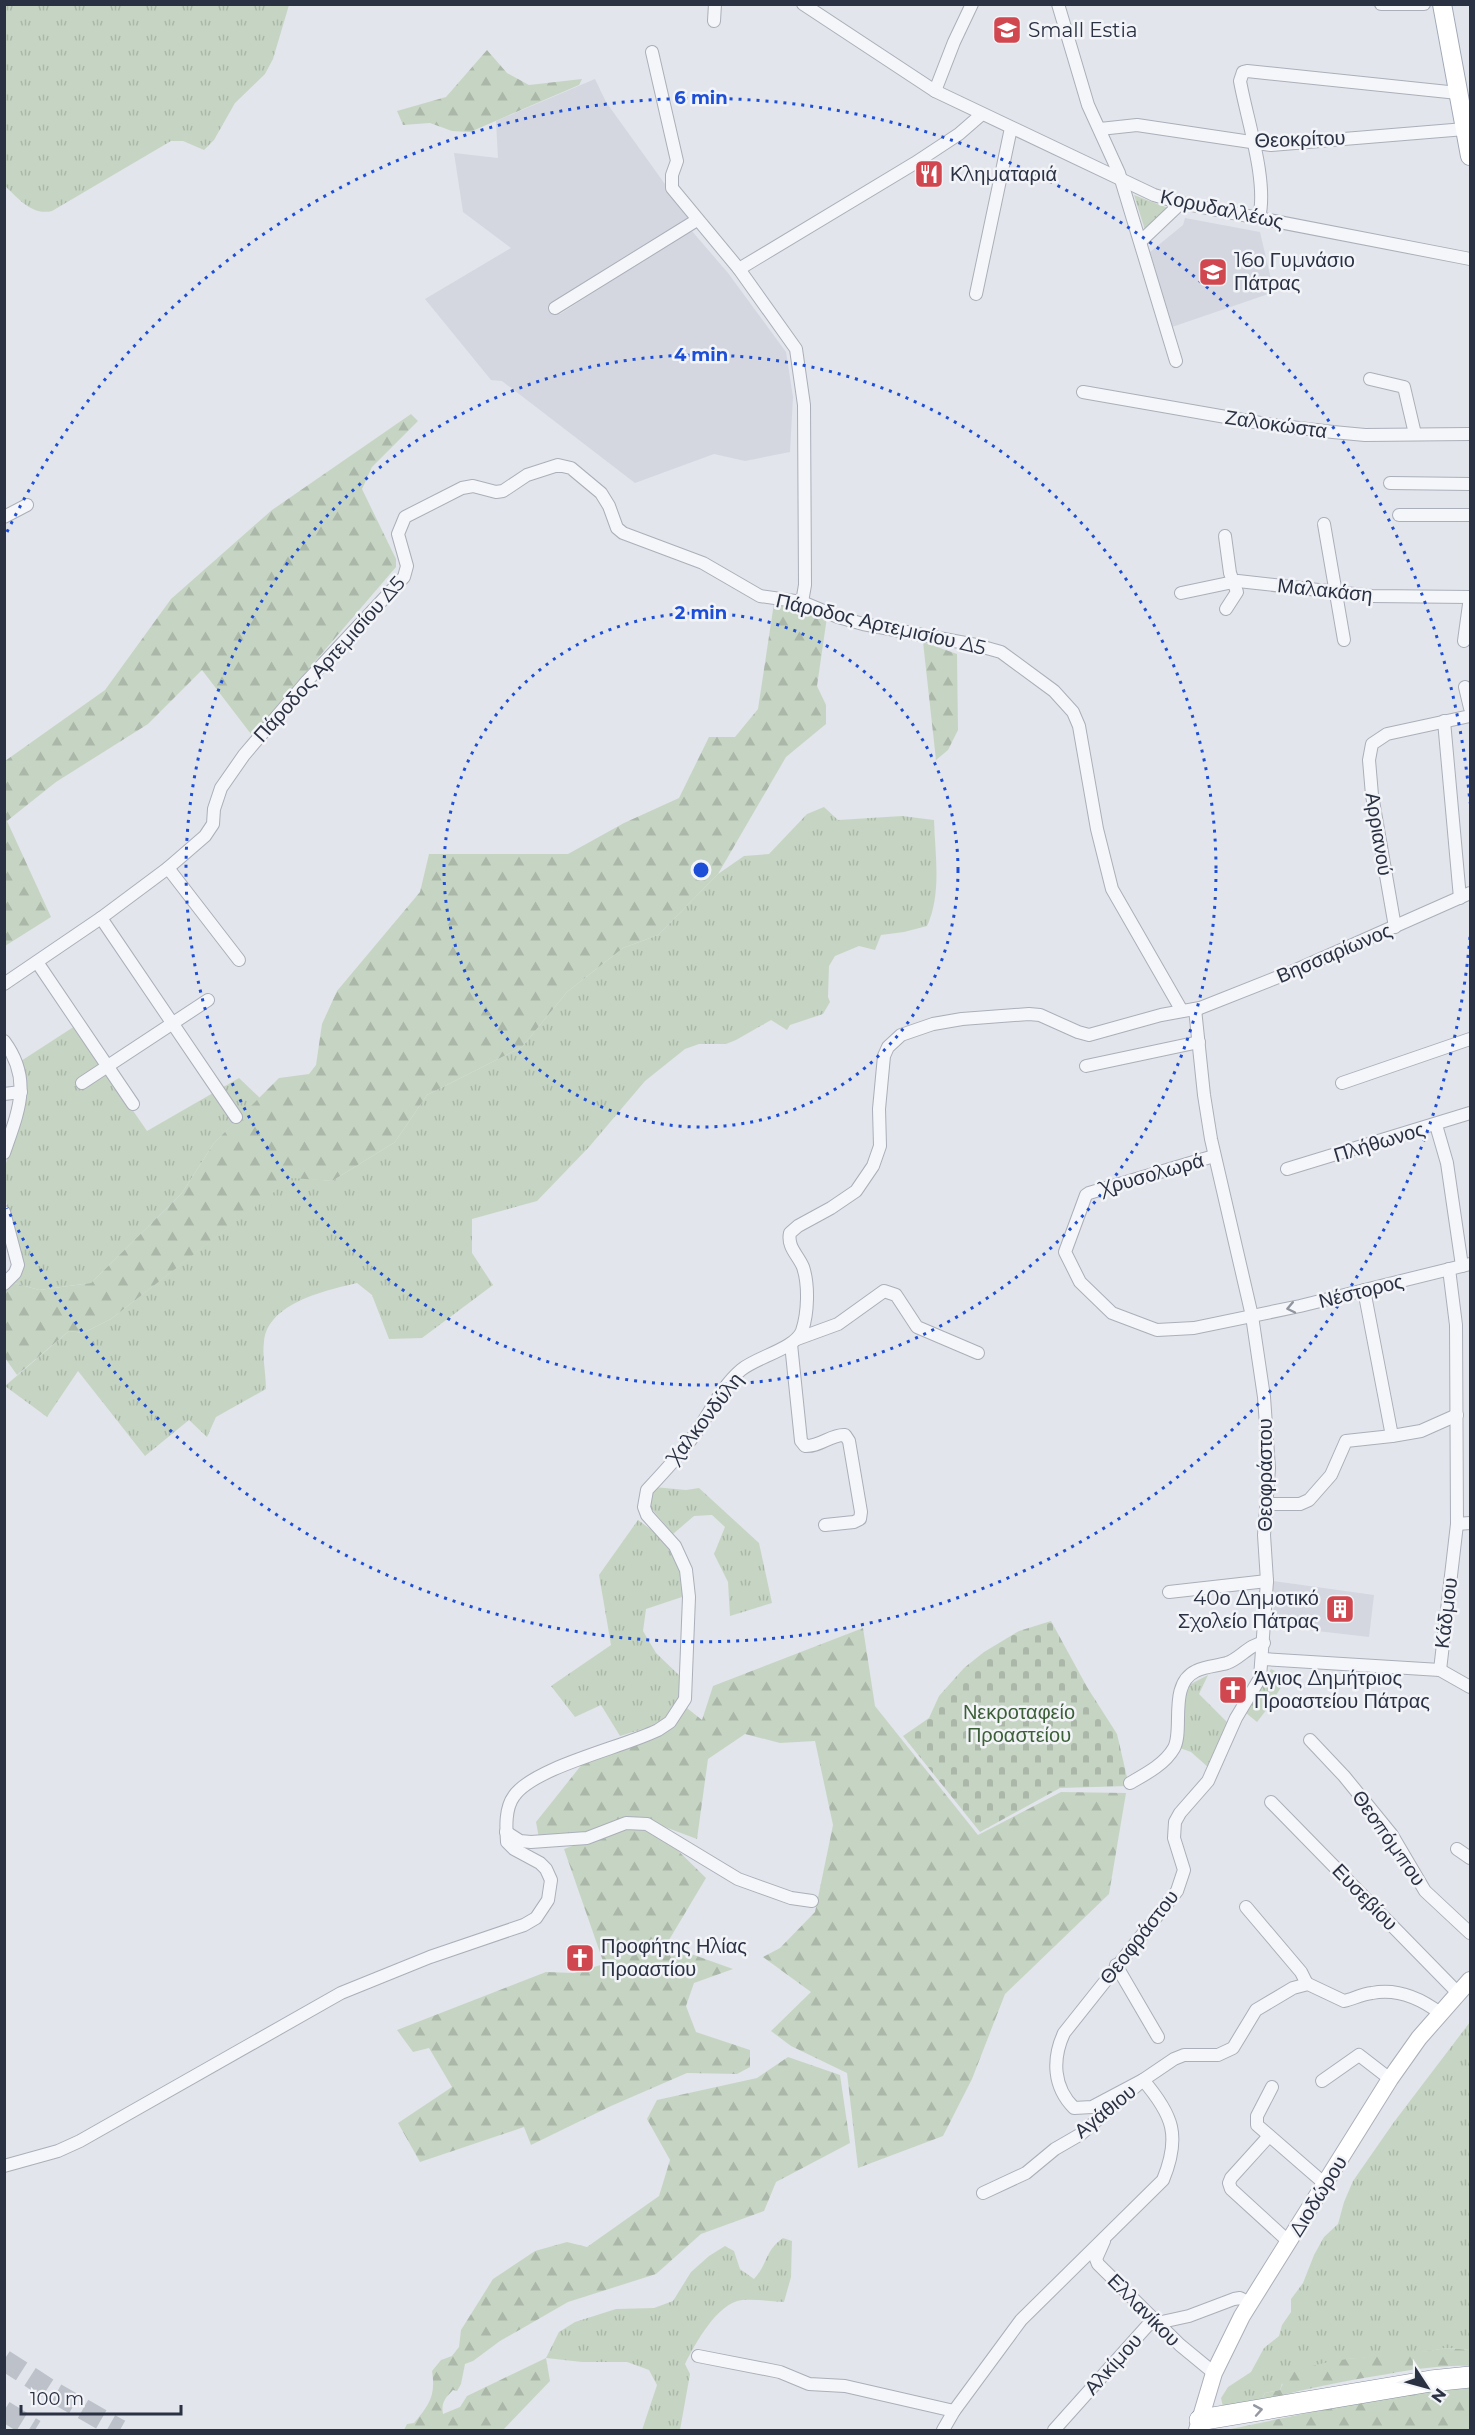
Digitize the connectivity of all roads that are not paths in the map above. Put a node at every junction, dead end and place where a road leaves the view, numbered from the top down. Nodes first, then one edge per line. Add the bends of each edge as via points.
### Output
1 (715, 4) edge
2 (972, 4) edge
3 (1058, 4) edge
4 (1381, 4) edge
5 (1424, 4) edge
6 (1442, 4) edge
7 (803, 5) edge
8 (714, 21) dead end
9 (652, 52) dead end
10 (934, 91) junction
11 (1458, 93) junction
12 (982, 114) junction
13 (1011, 128) junction
14 (1100, 129) junction
15 (1465, 129) junction
16 (1253, 142) junction
17 (1470, 156) edge
18 (1121, 180) junction
19 (1181, 203) junction
20 (1259, 218) junction
21 (697, 220) junction
22 (1141, 241) junction
23 (1470, 259) edge
24 (739, 269) junction
25 (976, 294) dead end
26 (555, 308) dead end
27 (1176, 361) dead end
28 (1370, 379) dead end
29 (1083, 392) dead end
30 (1414, 434) junction
31 (1470, 434) edge
32 (1390, 483) dead end
33 (1470, 484) edge
34 (27, 505) dead end
35 (1399, 515) dead end
36 (1470, 515) edge
37 (4, 517) edge
38 (1324, 524) dead end
39 (1225, 536) dead end
40 (1233, 582) junction
41 (1336, 592) junction
42 (1181, 593) dead end
43 (1470, 597) edge
44 (802, 602) junction
45 (1226, 609) dead end
46 (1344, 640) dead end
47 (1464, 641) dead end
48 (1465, 687) dead end
49 (1470, 708) edge
50 (1470, 716) edge
51 (1444, 721) junction
52 (168, 868) junction
53 (1465, 896) edge
54 (100, 918) junction
55 (1395, 927) junction
56 (239, 960) dead end
57 (37, 962) junction
58 (4, 984) edge
59 (208, 1000) dead end
60 (1196, 1009) junction
61 (1182, 1011) junction
62 (171, 1024) junction
63 (1470, 1039) edge
64 (4, 1041) edge
65 (1199, 1042) junction
66 (108, 1066) junction
67 (1086, 1066) dead end
68 (82, 1083) dead end
69 (1342, 1083) dead end
70 (21, 1092) junction
71 (4, 1094) edge
72 (133, 1104) dead end
73 (1470, 1113) edge
74 (236, 1117) dead end
75 (1436, 1125) junction
76 (4, 1153) edge
77 (1214, 1156) junction
78 (1287, 1169) dead end
79 (4, 1212) edge
80 (1466, 1264) edge
81 (1449, 1269) junction
82 (4, 1284) edge
83 (1364, 1290) junction
84 (1252, 1316) junction
85 (794, 1342) junction
86 (978, 1353) dead end
87 (1457, 1415) junction
88 (1392, 1436) junction
89 (1267, 1504) junction
90 (1470, 1523) edge
91 (1457, 1524) junction
92 (825, 1525) dead end
93 (1267, 1581) junction
94 (1169, 1592) dead end
95 (1264, 1643) junction
96 (1263, 1659) junction
97 (1440, 1670) junction
98 (1470, 1687) edge
99 (1310, 1740) dead end
100 (1130, 1783) dead end
101 (1271, 1802) dead end
102 (506, 1832) junction
103 (1457, 1849) dead end
104 (1470, 1858) edge
105 (812, 1901) dead end
106 (1246, 1906) dead end
107 (1470, 1933) edge
108 (1116, 1965) junction
109 (1470, 1980) edge
110 (1307, 1984) junction
111 (1458, 1993) junction
112 (1440, 2013) junction
113 (1158, 2037) dead end
114 (1390, 2079) junction
115 (1143, 2080) junction
116 (1322, 2081) dead end
117 (1272, 2086) dead end
118 (1269, 2136) junction
119 (4, 2166) edge
120 (1325, 2184) junction
121 (983, 2193) dead end
122 (1103, 2237) junction
123 (1290, 2242) junction
124 (1250, 2302) junction
125 (1157, 2322) junction
126 (698, 2355) dead end
127 (1214, 2373) junction
128 (1470, 2377) edge
129 (954, 2411) junction
130 (1198, 2425) edge
131 (943, 2430) edge
132 (1054, 2430) edge

1 - 8 street
2 - 10 street
3 - 14 street via 1088,105
4 - 5 street
6 - 11 main road
7 - 10 street, Κορυδαλλέως
9 - 21 street via 677,161 672,188
10 - 12 street, Κορυδαλλέως
11 - 15 main road
11 - 16 street via 1245,71 1240,81
12 - 13 street, Κορυδαλλέως
12 - 24 street via 915,164
13 - 18 street, Κορυδαλλέως
13 - 25 street
14 - 16 street, Θεοκρίτου via 1137,125
14 - 18 street
15 - 16 street, Θεοκρίτου via 1277,144
15 - 17 main road
16 - 20 street via 1261,195
18 - 19 street, Κορυδαλλέως
18 - 22 street
19 - 20 street, Κορυδαλλέως
19 - 22 street
20 - 23 street, Κορυδαλλέως
21 - 24 street
21 - 26 street
22 - 27 street
24 - 44 street via 796,349 804,405
28 - 30 street via 1404,387
29 - 30 street, Ζαλοκώστα via 1277,425 1359,434
30 - 31 street, Ζαλοκώστα
32 - 33 street
34 - 37 street
35 - 36 street
38 - 41 street
39 - 40 street
40 - 41 street, Μαλακάση
40 - 42 street, Μαλακάση
40 - 45 street via 1237,592
41 - 43 street, Μαλακάση via 1385,597
41 - 46 street
43 - 47 street
44 - 52 street, Πάροδος Αρτεμισίου Δ5 via 755,594 703,563 623,533 601,493 566,465 527,475 504,491 462,488 405,517 398,534 407,566 404,577 260,735 221,788 209,832
44 - 61 street, Πάροδος Αρτεμισίου Δ5 via 863,624 1001,652 1065,702 1079,726 1112,889
48 - 49 street
50 - 51 street
51 - 53 street
51 - 55 street, Αρριανού via 1387,734 1370,748 1372,795
52 - 54 street, Πάροδος Αρτεμισίου Δ5
52 - 56 street
53 - 55 street, Βησσαρίωνος
54 - 57 street, Πάροδος Αρτεμισίου Δ5
54 - 62 street
55 - 60 street, Βησσαρίωνος
57 - 58 street, Πάροδος Αρτεμισίου Δ5
57 - 66 street
59 - 62 street
60 - 61 street
60 - 65 street, Θεοφράστου
61 - 85 street via 1089,1035 1032,1014 970,1018 917,1029 892,1043 882,1064 880,1146 873,1166 861,1186 847,1198 790,1233 791,1245 803,1268 806,1291 805,1320
62 - 66 street
62 - 74 street
63 - 69 street
64 - 70 street via 16,1060
65 - 67 street
65 - 77 street, Θεοφράστου
66 - 68 street
66 - 72 street
70 - 71 street
70 - 76 street
73 - 75 street, Πλήθωνος
75 - 78 street, Πλήθωνος
75 - 80 street
77 - 84 street, Θεοφράστου
77 - 84 street, Χρυσολωρά via 1089,1192 1065,1252 1080,1282 1112,1313 1157,1330 1194,1328
79 - 82 street via 18,1265
80 - 81 street, Νέστορος
81 - 83 street, Νέστορος
81 - 87 street, Κάδμου via 1456,1325
83 -> 84 street, Νέστορος
83 - 88 street
84 - 89 street, Θεοφράστου via 1264,1398 1269,1468
85 - 86 street, Χαλκονδύλη via 838,1324 884,1291 896,1295 917,1327
85 - 92 street via 801,1441 812,1447 838,1435 845,1435 849,1441 860,1519
85 - 102 street, Χαλκονδύλη via 738,1372 645,1497 647,1515 675,1546 688,1583 684,1699 678,1711 670,1722 651,1734 550,1770 525,1786 509,1806
87 - 88 street via 1421,1431
87 - 91 street, Κάδμου
88 - 89 street via 1346,1441 1331,1475 1310,1500 1300,1504
89 - 93 street, Θεοφράστου
90 - 91 street
91 - 97 street, Κάδμου
93 - 94 street
93 - 95 street, Θεοφράστου
95 - 96 street, Θεοφράστου
95 - 100 street via 1188,1677 1180,1695 1174,1747 1157,1765
96 - 97 street
96 - 108 street, Θεοφράστου via 1260,1678 1236,1718 1215,1769 1175,1822 1174,1838 1184,1870 1180,1884 1159,1916
97 - 98 street
99 - 107 street, Θεοπόμπου via 1392,1835 1425,1891
101 - 111 street, Ευσεβίου
102 - 105 street via 520,1841 531,1842 587,1838 626,1823 647,1824 738,1880
102 - 119 street via 507,1842 540,1863 551,1880 542,1911 524,1925 340,1993 80,2141
103 - 104 street
106 - 110 street
108 - 113 street
108 - 115 street, Θεοφράστου via 1064,2033 1058,2046 1057,2078 1065,2100 1074,2108 1092,2107
109 - 111 street, Διοδώρου
110 - 112 street via 1342,2000 1375,1992 1400,1993
110 - 115 street, Αγάθιου via 1258,2009 1233,2048 1218,2055 1184,2055
111 - 112 street, Διοδώρου
112 - 114 street, Διοδώρου
114 - 116 street via 1359,2055
114 - 120 street, Διοδώρου
115 - 121 street, Αγάθιου via 1081,2134 1026,2173
115 - 122 street via 1168,2116 1172,2158 1163,2180
117 - 118 street via 1256,2121
118 - 120 street
118 - 123 street via 1229,2183
120 - 123 street, Διοδώρου
122 - 125 street, Ελλανίκου via 1098,2264
122 - 129 street via 1020,2320
123 - 124 street, Διοδώρου
124 - 125 street, Αλκίμου via 1236,2298 1189,2316
124 - 127 street, Διοδώρου
125 - 127 street, Ελλανίκου
125 - 132 street, Αλκίμου via 1145,2327
126 - 129 street via 780,2372 809,2384 845,2386
127 - 130 street, Διοδώρου
130 -> 128 highway
129 - 131 street

